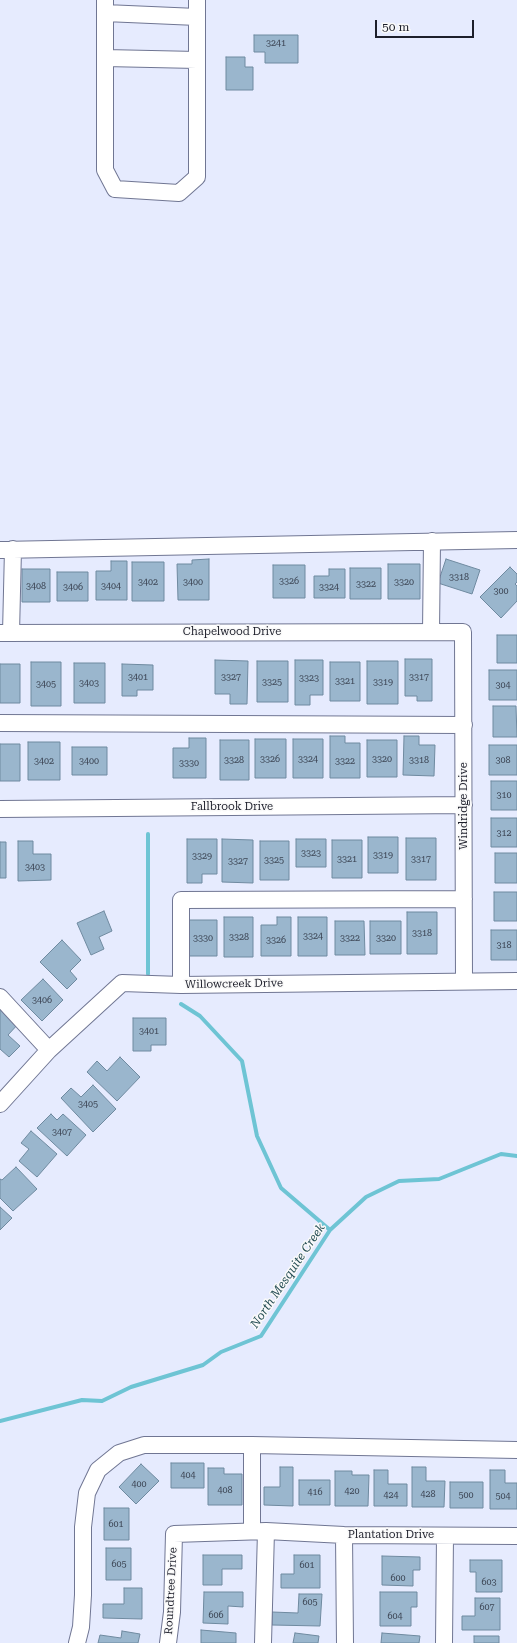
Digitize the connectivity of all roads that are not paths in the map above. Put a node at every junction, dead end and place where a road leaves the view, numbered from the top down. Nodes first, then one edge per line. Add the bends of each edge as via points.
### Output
1 (198, 0) edge
2 (105, 7) edge
3 (198, 18) junction
4 (105, 58) junction
5 (197, 60) junction
6 (517, 540) edge
7 (432, 541) junction
8 (6, 550) edge
9 (431, 632) junction
10 (463, 632) joint
11 (5, 633) edge
12 (0, 723) edge
13 (464, 725) junction
14 (464, 805) junction
15 (0, 809) edge
16 (464, 899) junction
17 (464, 981) junction
18 (517, 981) edge
19 (181, 985) junction
20 (0, 997) edge
21 (49, 1050) junction
22 (0, 1104) edge
23 (252, 1445) junction
24 (517, 1450) edge
25 (259, 1531) junction
26 (344, 1535) junction
27 (445, 1536) junction
28 (517, 1536) edge
29 (77, 1643) edge
30 (168, 1643) edge
31 (263, 1643) edge
32 (344, 1643) edge
33 (444, 1643) edge

1 - 3 street
2 - 3 street
2 - 4 street
3 - 5 street
4 - 5 street
4 - 5 street via 105,170 115,189 179,193 197,177
6 - 7 street
7 - 8 street
7 - 9 street
8 - 11 street
9 - 10 street, Chapelwood Drive
9 - 11 street, Chapelwood Drive
10 - 13 street, Windridge Drive
12 - 13 street
13 - 14 street, Windridge Drive
14 - 15 street, Fallbrook Drive
14 - 16 street, Windridge Drive
16 - 17 street, Windridge Drive
16 - 19 street via 182,900
17 - 18 street, Willowcreek Drive
17 - 19 street, Willowcreek Drive
19 - 21 street, Willowcreek Drive via 122,983
20 - 21 street
21 - 22 street, Willowcreek Drive
23 - 24 street
23 - 25 street
23 - 29 street via 144,1445 119,1453 98,1470 87,1492 83,1527 81,1627
25 - 26 street, Plantation Drive
25 - 30 street, Roundtree Drive via 174,1534 172,1612
25 - 31 street
26 - 27 street, Plantation Drive
26 - 32 street
27 - 28 street, Plantation Drive
27 - 33 street

